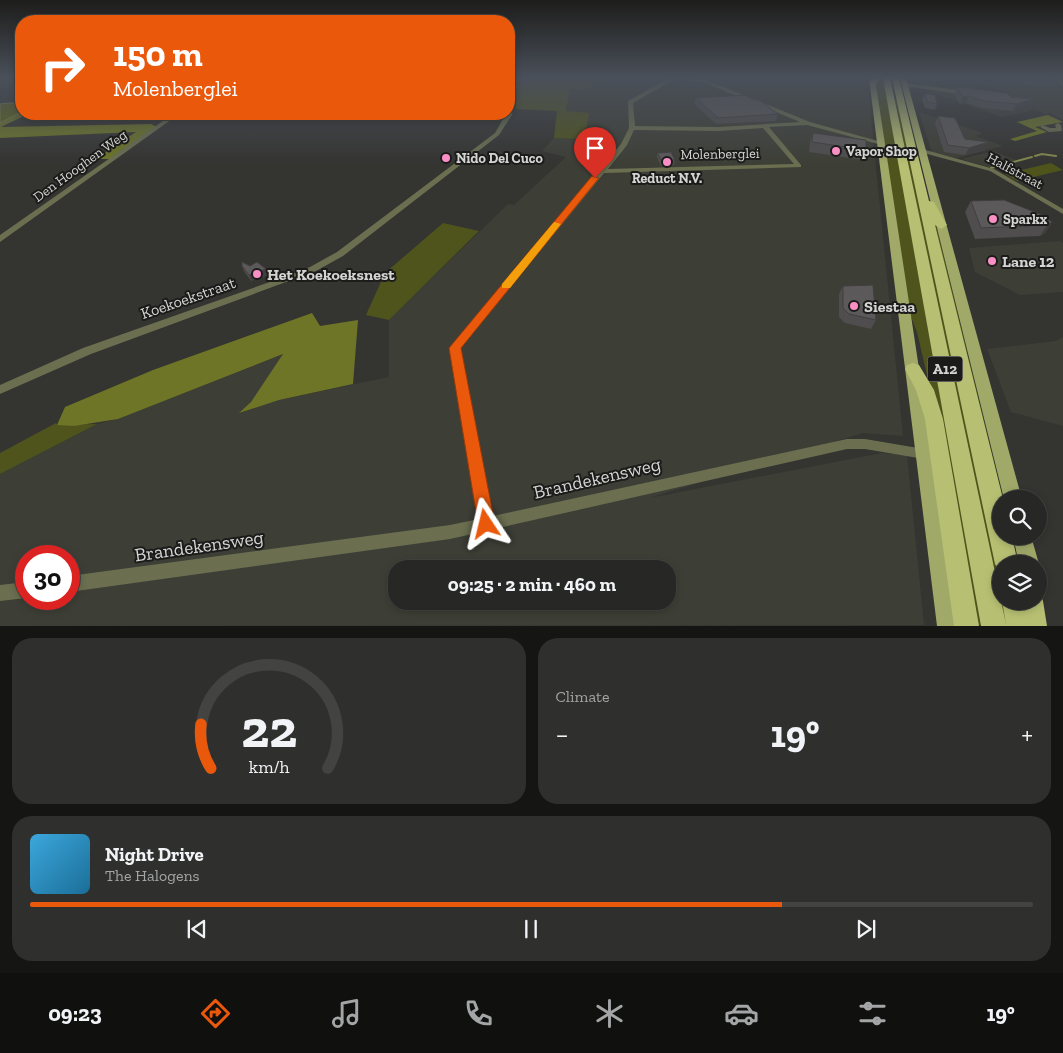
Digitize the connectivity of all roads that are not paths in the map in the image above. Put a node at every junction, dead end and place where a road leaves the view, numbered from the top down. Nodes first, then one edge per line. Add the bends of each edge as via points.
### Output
1 (630, 107) edge
2 (769, 107) edge
3 (878, 107) edge
4 (894, 107) edge
5 (902, 107) edge
6 (911, 107) edge
7 (168, 120) edge
8 (505, 120) edge
9 (808, 123) junction
10 (764, 127) junction
11 (632, 128) junction
12 (772, 137) junction
13 (882, 142) junction
14 (922, 151) junction
15 (601, 171) junction
16 (923, 195) junction
17 (1063, 212) edge
18 (942, 225) junction
19 (0, 239) edge
20 (913, 369) junction
21 (0, 390) edge
22 (924, 454) junction
23 (1011, 490) edge
24 (992, 497) edge
25 (486, 524) junction
26 (80, 582) edge
27 (15, 591) edge
28 (0, 593) edge
29 (1016, 610) edge
30 (1032, 610) edge
31 (1040, 610) edge
32 (948, 626) edge
33 (967, 626) edge
34 (994, 626) edge
35 (1019, 626) edge
36 (1035, 626) edge
37 (1044, 626) edge

1 - 11 street
2 - 9 street
3 - 13 main road
4 - 34 highway, A12
5 - 16 highway, A12
6 - 14 main road
7 - 19 street, Den Hooghen Weg
8 - 21 street, Koekoekstraat via 492,139 328,261 239,298 87,351
9 - 10 street, Molenberglei
9 - 12 street, Molenberglei
9 - 13 street
10 - 11 street, Molenberglei
10 - 12 street, Molenberglei
11 - 15 street via 624,145
12 - 15 street, Molenberglei via 800,166
13 - 20 main road
14 - 17 street, Halfstraat via 992,170
14 - 18 main road
15 - 25 street via 455,348
16 - 18 highway
16 - 24 highway, A12
18 - 23 main road
20 - 22 main road
20 - 33 highway via 925,390 934,419
22 - 25 street, Brandekensweg via 847,444
22 - 32 main road
25 - 26 street, Brandekensweg via 450,532
27 - 28 street
29 - 35 highway
30 - 36 highway
31 - 37 main road

